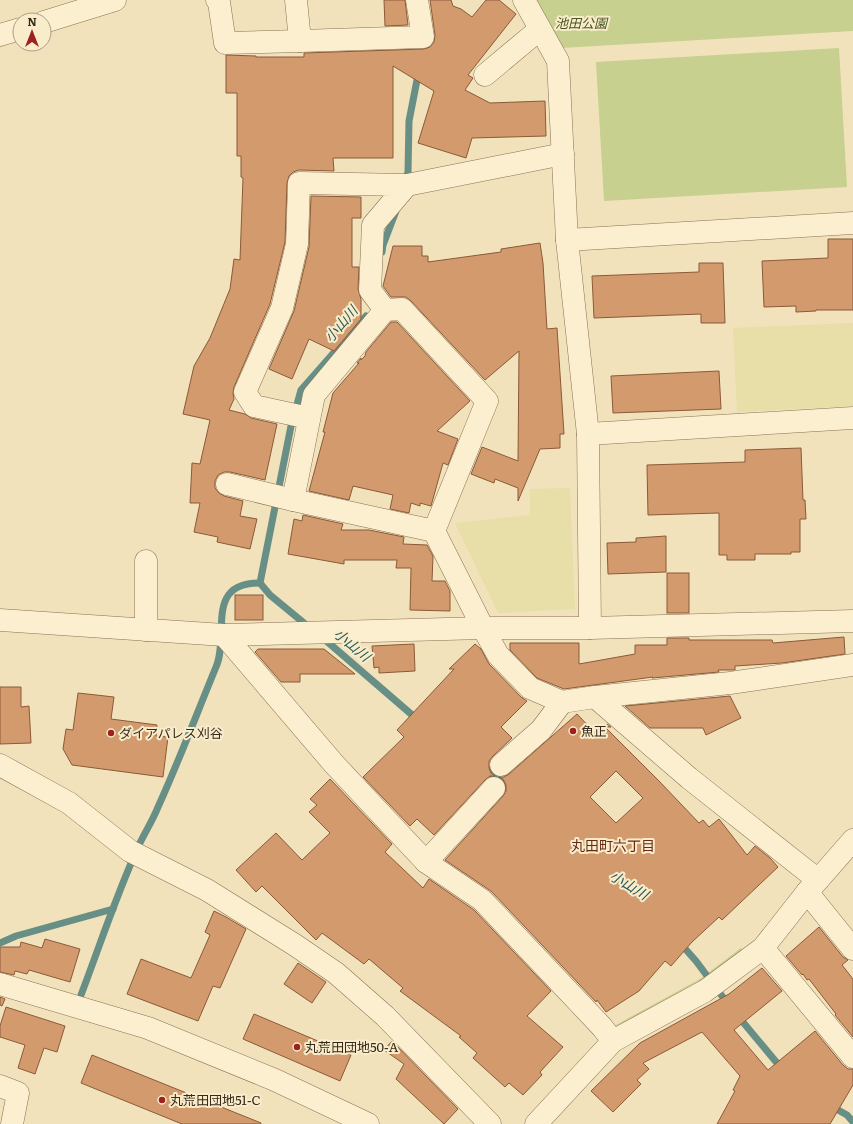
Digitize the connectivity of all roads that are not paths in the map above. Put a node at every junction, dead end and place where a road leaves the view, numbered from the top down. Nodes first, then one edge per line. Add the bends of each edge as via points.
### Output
1 (115, 0) edge
2 (217, 0) edge
3 (296, 0) edge
4 (417, 0) edge
5 (524, 0) edge
6 (52, 20) edge
7 (540, 29) junction
8 (12, 31) edge
9 (0, 35) edge
10 (300, 41) junction
11 (485, 75) dead end
12 (563, 154) junction
13 (407, 185) junction
14 (853, 224) edge
15 (567, 240) junction
16 (385, 310) junction
17 (308, 418) junction
18 (853, 418) edge
19 (588, 434) junction
20 (227, 484) dead end
21 (292, 500) junction
22 (434, 531) junction
23 (146, 561) dead end
24 (0, 620) edge
25 (853, 621) edge
26 (483, 628) junction
27 (590, 628) junction
28 (146, 630) junction
29 (214, 634) junction
30 (853, 665) edge
31 (596, 697) junction
32 (562, 702) junction
33 (0, 765) edge
34 (501, 765) dead end
35 (494, 788) dead end
36 (853, 840) edge
37 (426, 862) junction
38 (812, 886) junction
39 (763, 948) junction
40 (853, 949) edge
41 (0, 984) edge
42 (613, 1041) junction
43 (853, 1057) edge
44 (0, 1086) edge
45 (12, 1124) edge
46 (368, 1124) edge
47 (490, 1124) edge
48 (536, 1124) edge

1 - 6 street
2 - 10 street via 225,44
3 - 10 street
4 - 10 street via 423,37
5 - 7 street
7 - 11 street
7 - 12 street via 558,61
8 - 9 street
12 - 13 street
12 - 15 street
13 - 16 street via 373,225 370,290
13 - 17 street via 299,184 297,244 282,308 245,392 254,406
14 - 15 street
15 - 19 street
16 - 17 street via 314,395
16 - 22 street via 402,309 487,401
17 - 21 street
18 - 19 street
19 - 27 street
20 - 21 street
21 - 22 street
22 - 26 street
23 - 28 street
24 - 28 street
25 - 27 street
26 - 27 street
26 - 29 street
26 - 32 street via 498,654 530,688
28 - 29 street
29 - 37 street
30 - 31 street via 730,683
31 - 32 street
31 - 38 street
32 - 34 street via 541,730
33 - 47 street via 69,804 130,851 207,890 336,973 385,1016
35 - 37 street
36 - 38 street
37 - 42 street via 482,900
38 - 39 street
38 - 40 street
39 - 42 street via 705,991
39 - 43 street
41 - 46 street via 148,1028 275,1080
42 - 48 street
44 - 45 street via 18,1093

